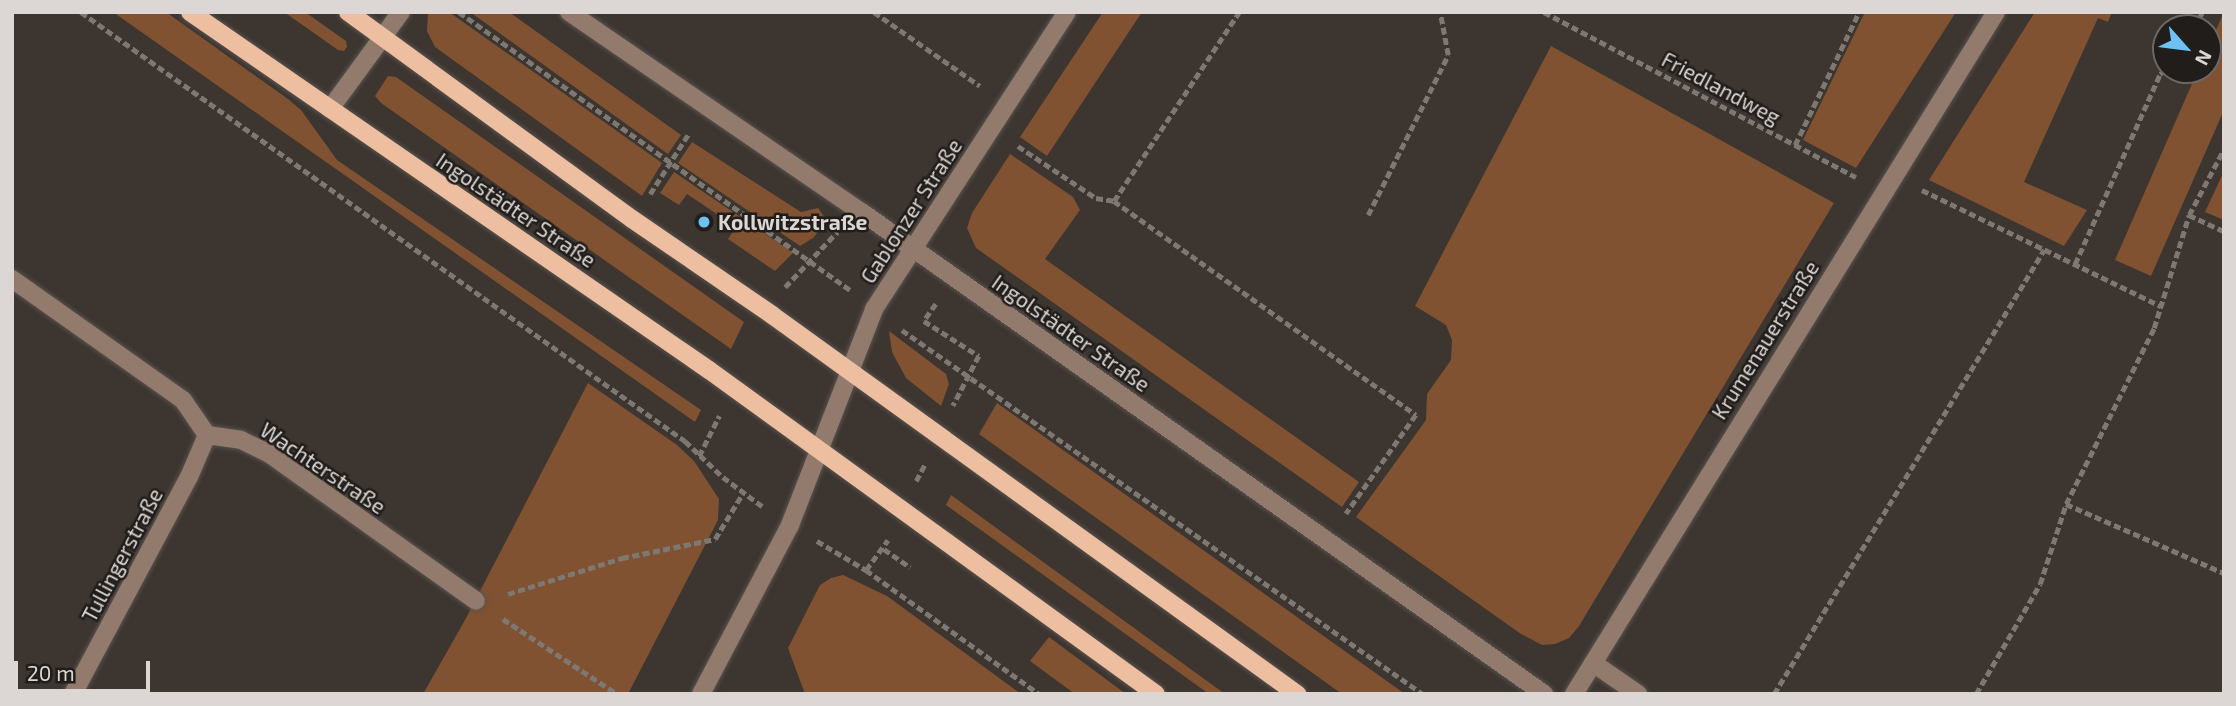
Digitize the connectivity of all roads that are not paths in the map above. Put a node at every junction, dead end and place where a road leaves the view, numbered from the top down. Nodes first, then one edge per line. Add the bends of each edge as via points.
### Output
1 (190, 12) edge
2 (348, 12) edge
3 (401, 12) edge
4 (569, 12) edge
5 (1067, 12) edge
6 (1996, 12) edge
7 (383, 36) junction
8 (330, 109) junction
9 (913, 249) junction
10 (12, 279) edge
11 (850, 371) junction
12 (207, 435) junction
13 (820, 450) junction
14 (478, 602) road end
15 (1593, 663) junction
16 (74, 694) edge
17 (701, 694) edge
18 (1156, 694) edge
19 (1297, 694) edge
20 (1544, 694) edge
21 (1574, 694) edge
22 (1638, 694) edge

1 - 8 main road, Ingolstädter Straße
2 - 7 main road
3 - 7 street
4 - 9 street, Ingolstädter Straße
5 - 9 street, Gablonzer Straße
6 - 15 street, Krumenauerstraße
7 - 8 street
7 - 11 main road via 632,219
8 - 13 main road, Ingolstädter Straße
9 - 11 street, Gablonzer Straße via 874,309
9 - 20 street, Ingolstädter Straße
10 - 12 street via 183,400
11 - 13 street, Gablonzer Straße
11 - 19 main road
12 - 14 street, Wachterstraße via 241,440 268,453
12 - 16 street, Tullingerstraße via 190,477
13 - 17 street via 790,525
13 - 18 main road, Ingolstädter Straße
15 - 21 street, Krumenauerstraße
15 - 22 street

